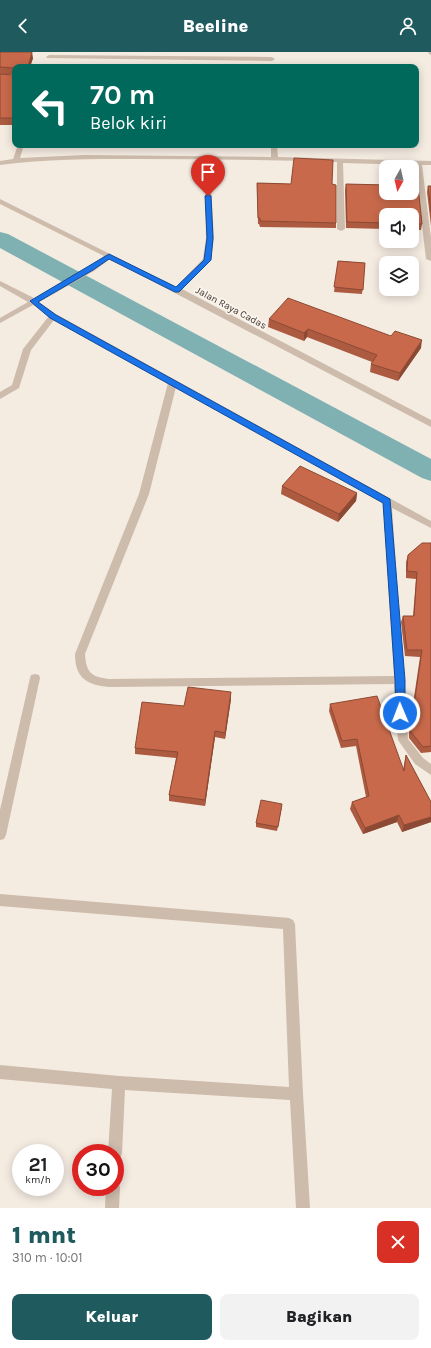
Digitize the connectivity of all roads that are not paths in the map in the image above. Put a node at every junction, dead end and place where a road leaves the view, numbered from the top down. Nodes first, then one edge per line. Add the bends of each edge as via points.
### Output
1 (273, 52) edge
2 (49, 57) edge
3 (272, 60) junction
4 (272, 64) edge
5 (20, 148) edge
6 (274, 148) edge
7 (275, 159) junction
8 (16, 161) junction
9 (340, 161) junction
10 (379, 162) edge
11 (0, 163) edge
12 (419, 163) edge
13 (431, 163) edge
14 (207, 168) dead end
15 (419, 171) edge
16 (0, 201) edge
17 (341, 229) dead end
18 (109, 256) junction
19 (430, 259) dead end
20 (0, 283) edge
21 (177, 290) junction
22 (33, 301) junction
23 (53, 316) junction
24 (0, 321) edge
25 (173, 382) junction
26 (0, 396) edge
27 (431, 424) edge
28 (387, 501) junction
29 (431, 525) edge
30 (35, 678) dead end
31 (400, 680) junction
32 (431, 770) edge
33 (0, 835) edge
34 (0, 900) edge
35 (0, 1072) edge
36 (119, 1083) junction
37 (296, 1094) junction
38 (116, 1144) edge
39 (113, 1196) edge
40 (112, 1208) edge
41 (303, 1208) edge

1 - 3 street
2 - 3 street
3 - 4 street
5 - 8 street
6 - 7 street
7 - 8 street via 206,156
7 - 9 street
8 - 11 street
9 - 10 street
9 - 17 street
12 - 13 street
14 - 21 street via 210,238 207,260
15 - 19 street
16 - 18 street, Jalan Raya Cadas
18 - 21 street, Jalan Raya Cadas
18 - 22 street via 91,269
20 - 22 street
21 - 27 street, Jalan Raya Cadas
22 - 23 street
22 - 24 street
23 - 25 street
23 - 26 street via 27,349 16,386
25 - 28 street
25 - 31 street via 144,494 80,654 83,672 92,680 109,683
28 - 29 street
28 - 31 street
30 - 33 street
31 - 32 street via 403,740 419,761
34 - 37 street via 290,924
35 - 36 street
36 - 37 street
36 - 38 street
37 - 41 street
39 - 40 street

